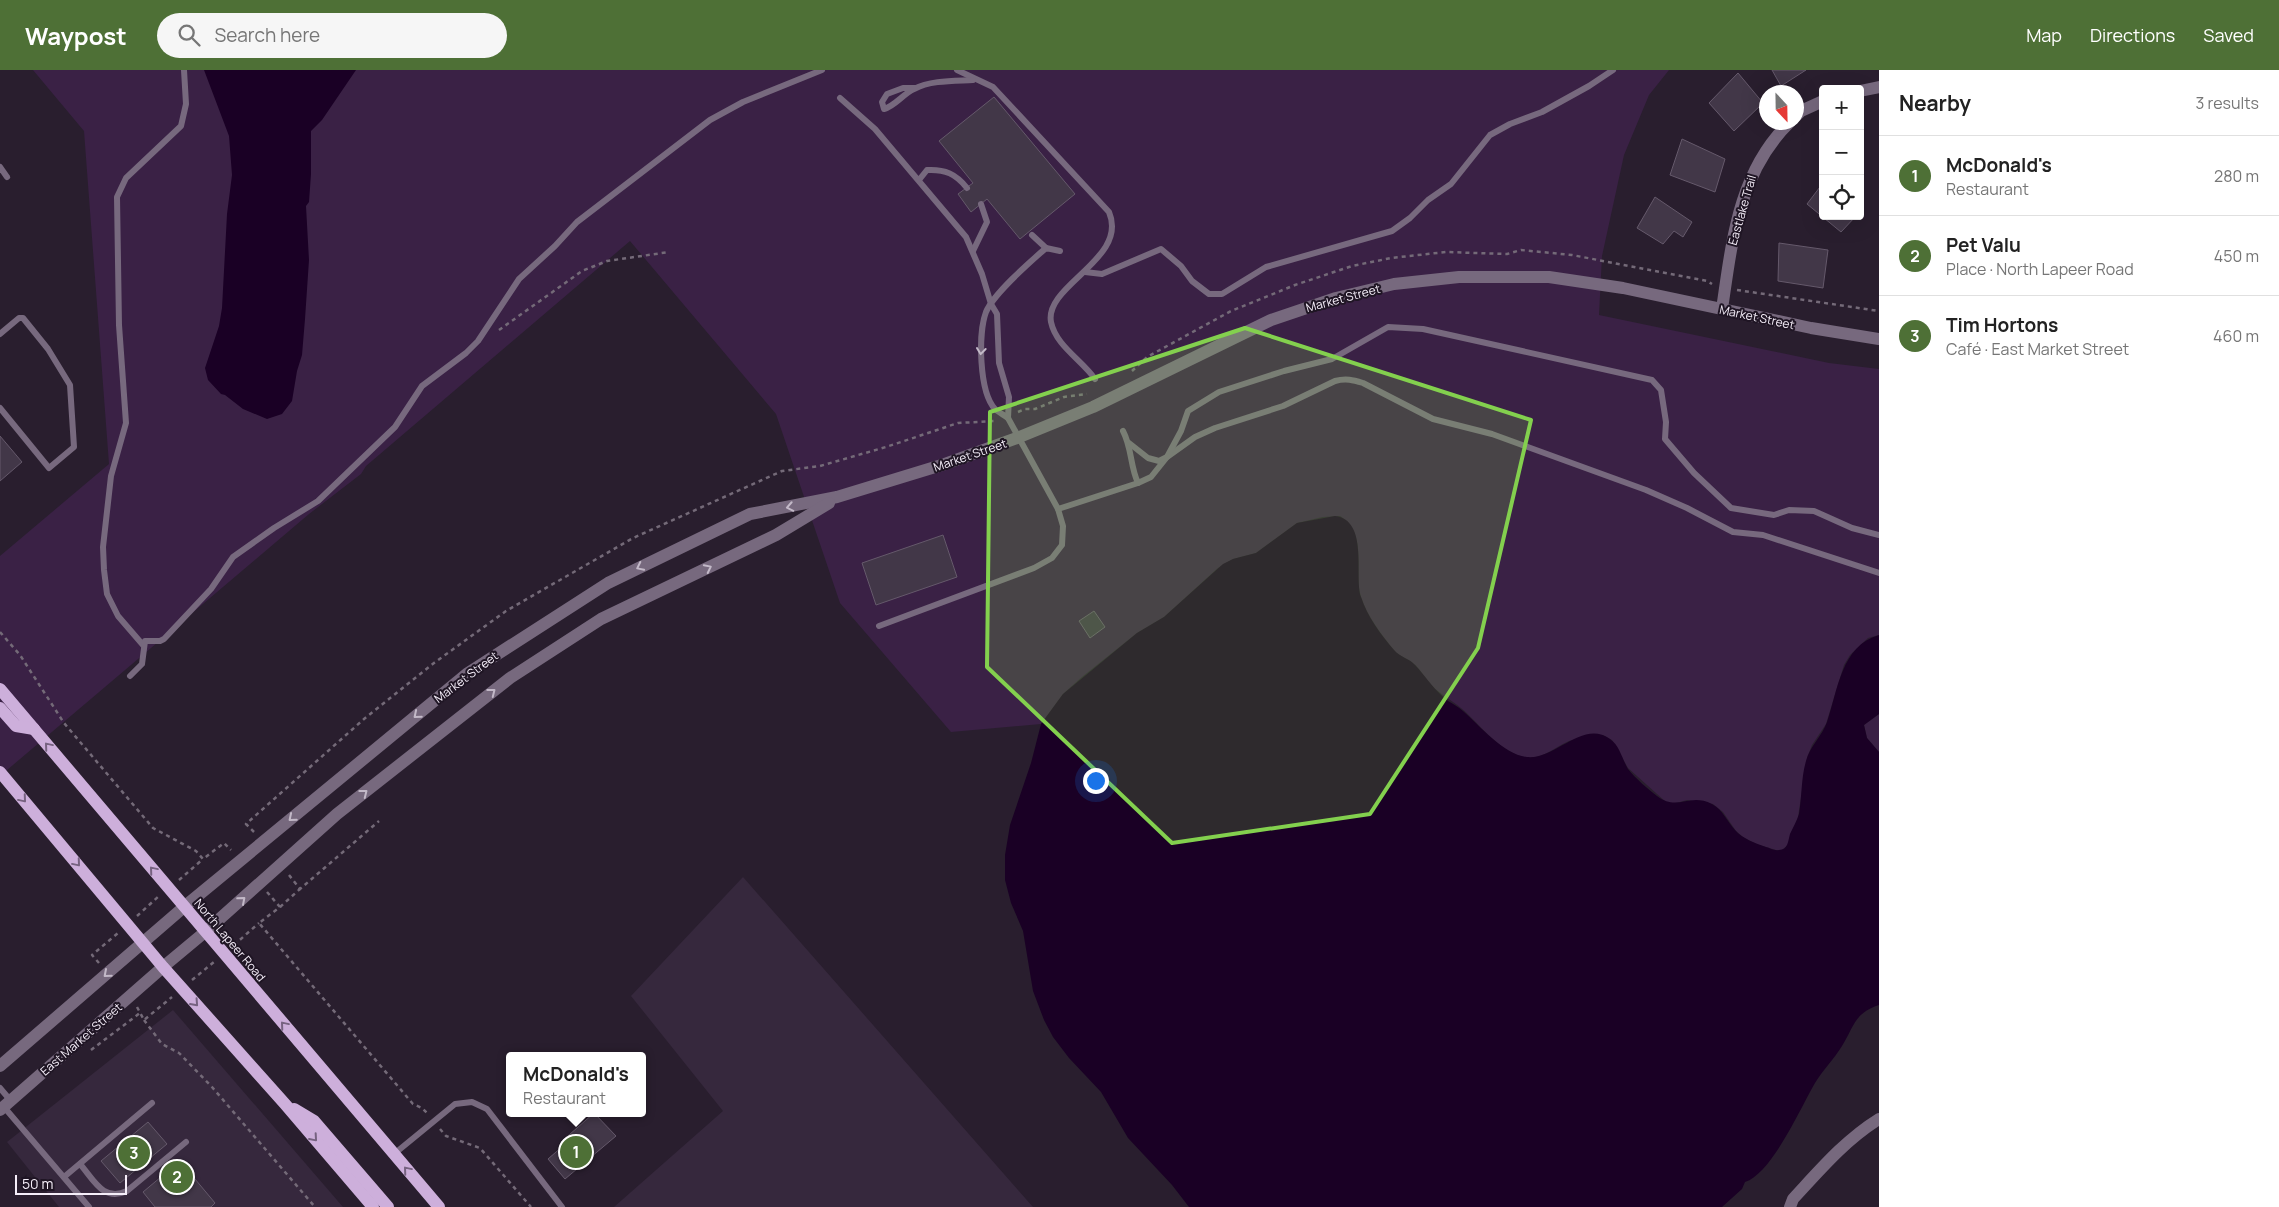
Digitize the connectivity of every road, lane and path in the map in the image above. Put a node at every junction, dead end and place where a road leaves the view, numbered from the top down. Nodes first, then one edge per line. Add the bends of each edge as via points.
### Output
1 (184, 70) edge
2 (822, 70) edge
3 (957, 70) edge
4 (1612, 70) edge
5 (975, 80) junction
6 (1879, 87) edge
7 (915, 88) junction
8 (1864, 90) edge
9 (840, 98) dead end
10 (1819, 103) edge
11 (1804, 110) edge
12 (1781, 130) edge
13 (0, 167) edge
14 (7, 177) dead end
15 (919, 180) junction
16 (967, 188) dead end
17 (981, 204) dead end
18 (1032, 235) dead end
19 (1046, 248) junction
20 (1060, 251) dead end
21 (669, 252) dead end
22 (973, 252) junction
23 (1085, 272) junction
24 (991, 304) junction
25 (1722, 310) junction
26 (0, 334) edge
27 (1879, 339) edge
28 (478, 341) junction
29 (1095, 378) dead end
30 (0, 408) edge
31 (1008, 418) junction
32 (1123, 431) dead end
33 (1017, 438) junction
34 (1129, 443) junction
35 (1167, 457) junction
36 (1138, 483) junction
37 (838, 497) junction
38 (1058, 509) junction
39 (1879, 535) edge
40 (1879, 573) edge
41 (879, 626) dead end
42 (0, 632) edge
43 (143, 645) junction
44 (130, 676) dead end
45 (0, 690) edge
46 (0, 708) edge
47 (34, 730) junction
48 (0, 772) edge
49 (379, 821) dead end
50 (203, 859) junction
51 (240, 861) junction
52 (282, 865) junction
53 (182, 878) dead end
54 (260, 884) junction
55 (300, 889) junction
56 (157, 899) dead end
57 (184, 907) junction
58 (280, 907) junction
59 (140, 913) dead end
60 (259, 923) junction
61 (205, 932) junction
62 (116, 936) dead end
63 (144, 942) junction
64 (238, 942) dead end
65 (211, 964) dead end
66 (163, 967) junction
67 (104, 968) dead end
68 (196, 976) dead end
69 (170, 999) dead end
70 (135, 1004) dead end
71 (144, 1020) junction
72 (0, 1066) edge
73 (0, 1088) edge
74 (152, 1103) dead end
75 (285, 1104) junction
76 (5, 1106) edge
77 (1879, 1119) edge
78 (432, 1121) junction
79 (186, 1142) dead end
80 (394, 1154) junction
81 (80, 1164) junction
82 (64, 1177) junction
83 (89, 1207) edge
84 (314, 1207) edge
85 (374, 1207) edge
86 (388, 1207) edge
87 (439, 1207) edge
88 (531, 1207) edge
89 (562, 1207) edge
90 (1790, 1207) edge

1 - 43 lane via 186,104 181,126 126,178 117,197 119,325 126,423 111,476 103,547 104,570 107,594 114,609
2 - 28 lane via 757,96 710,120 578,222 519,279
3 - 5 lane
4 - 23 lane via 1542,112 1490,135 1451,184 1392,230 1266,267 1222,294 1209,294 1161,248 1102,274
5 - 7 lane
5 - 23 lane via 993,87 1109,212 1113,227 1110,240
6 - 8 street
7 - 7 lane via 890,107 884,109 882,102 887,94 903,88
9 - 15 lane via 876,129
10 - 11 street
12 - 25 street, Eastlake Trail via 1755,166 1732,246
13 - 14 lane
15 - 16 lane via 927,170 941,169 959,178
15 - 22 lane via 966,237
17 - 22 lane via 987,222
18 - 19 lane
19 - 20 lane
19 - 24 lane
21 - 28 path via 607,261 582,271 501,329
22 - 24 lane
23 - 29 lane via 1053,304 1051,321 1063,343
24 - 31 lane via 997,314 999,363 1008,397
24 -> 31 lane via 986,312 980,361 994,408
25 - 27 street, Market Street
25 - 33 street, Market Street via 1623,288 1549,277 1459,277 1394,284 1336,298 1270,320 1093,407
26 - 30 lane via 23,318 48,349 70,385 74,447 50,468
28 - 43 lane via 422,386 395,427 318,501 233,557 211,590 164,639 145,641
31 - 33 lane
32 - 34 lane
33 - 37 street, Market Street
33 - 38 lane
34 - 35 lane via 1154,461
34 - 36 lane
35 - 36 lane via 1151,477
35 - 39 lane via 1188,411 1219,392 1332,359 1388,326 1423,329 1652,380 1661,390 1665,439 1694,473 1731,508 1774,515 1789,510 1814,511 1852,528
35 - 40 lane via 1215,428 1269,412 1335,380 1353,380 1433,419 1492,434 1646,490 1733,532 1763,535
36 - 38 lane
37 -> 51 street, Market Street via 750,514 608,582 468,672
52 -> 37 street, Market Street via 337,814 510,678 601,619 776,535
38 - 41 lane via 1063,526 1062,545 1052,558 1034,568
42 - 50 path via 20,655 64,723 153,828 196,851
43 - 44 lane via 142,664
45 - 47 main road, North Lapeer Road
46 - 47 main road via 16,726
57 -> 47 main road, North Lapeer Road
48 -> 63 main road
49 - 55 path
50 - 51 path via 224,843
50 - 53 path
51 - 57 street, Market Street
52 - 54 street, Market Street
52 - 55 path
54 - 58 path
61 -> 54 street, Market Street
55 - 58 path
56 - 59 path
57 - 61 main road, North Lapeer Road
57 - 63 street, Market Street
58 - 60 path
60 - 64 path
60 - 78 path via 413,1104 422,1108
61 - 66 street, Market Street
80 -> 61 main road, North Lapeer Road
62 - 67 path via 92,955
63 - 66 main road
63 -> 72 street
65 - 68 path
66 -> 75 main road
66 - 76 street, East Market Street
69 - 71 path
70 - 71 path
71 - 84 path via 162,1044 179,1053 212,1088
73 - 76 lane
74 - 81 lane
75 -> 85 main road
75 - 86 main road via 314,1121
76 - 82 lane
77 - 90 street via 1830,1159
78 - 80 lane
78 - 88 path via 446,1136 480,1148
78 - 89 lane via 454,1104 463,1102 472,1102 486,1109
79 - 81 lane via 119,1195 110,1195 101,1189
87 -> 80 main road, North Lapeer Road
81 - 82 lane
82 - 83 lane

